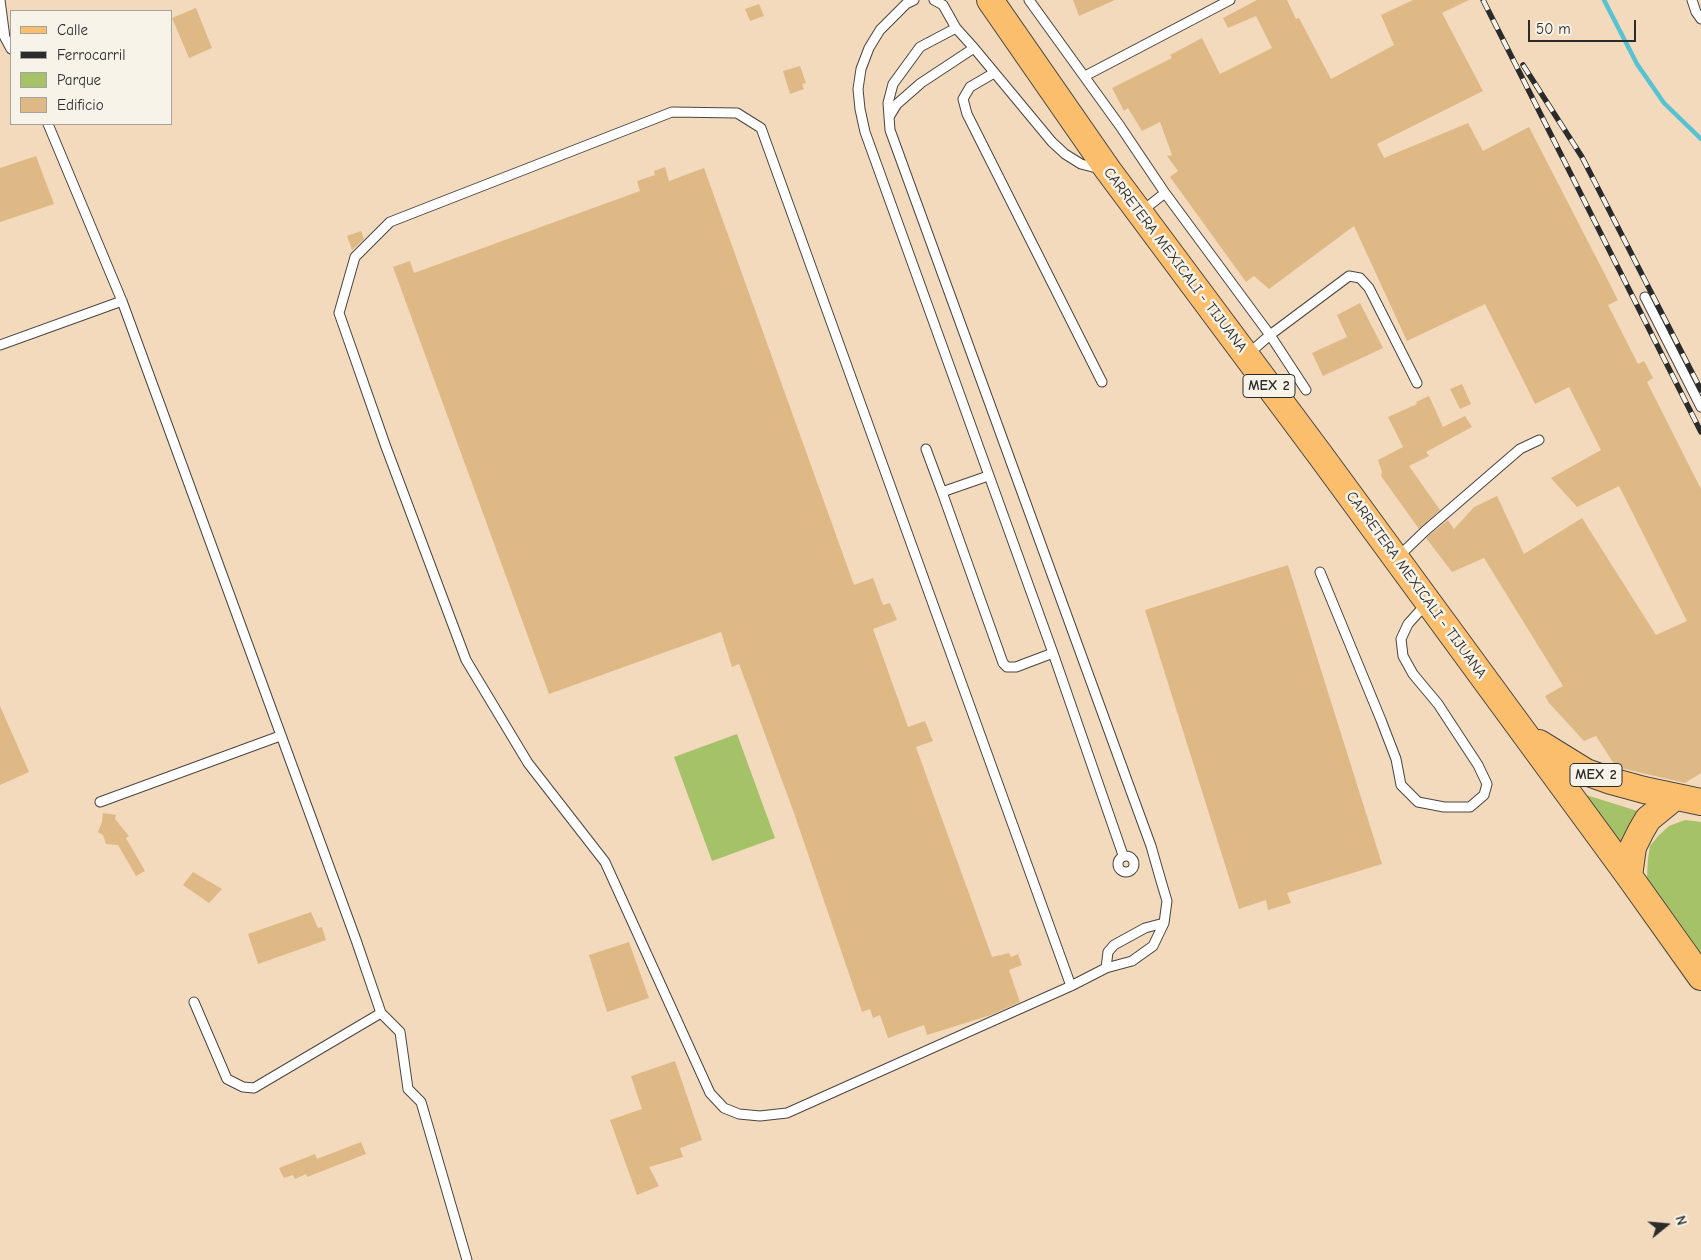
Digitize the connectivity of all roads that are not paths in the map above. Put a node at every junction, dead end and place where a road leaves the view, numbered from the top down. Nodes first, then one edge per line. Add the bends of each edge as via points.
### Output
1 (0, 0) edge
2 (914, 0) edge
3 (934, 0) edge
4 (990, 0) edge
5 (1029, 0) edge
6 (1230, 0) edge
7 (1692, 0) edge
8 (1701, 19) edge
9 (0, 28) edge
10 (956, 28) junction
11 (5, 38) junction
12 (10, 47) edge
13 (974, 48) junction
14 (994, 73) junction
15 (1085, 76) junction
16 (889, 117) junction
17 (48, 125) edge
18 (1108, 170) junction
19 (1165, 193) junction
20 (1140, 213) junction
21 (1645, 296) dead end
22 (122, 301) junction
23 (1270, 335) junction
24 (0, 345) edge
25 (1246, 355) junction
26 (1102, 382) dead end
27 (1417, 383) dead end
28 (1306, 390) dead end
29 (1701, 407) edge
30 (1539, 440) dead end
31 (926, 449) dead end
32 (988, 476) junction
33 (942, 492) junction
34 (1397, 558) junction
35 (1320, 572) dead end
36 (1428, 602) junction
37 (1053, 653) junction
38 (1525, 734) junction
39 (280, 736) junction
40 (1675, 797) junction
41 (100, 802) dead end
42 (1701, 802) edge
43 (1123, 855) dead end
44 (1629, 876) junction
45 (1164, 922) junction
46 (1106, 968) junction
47 (1701, 977) edge
48 (1071, 986) junction
49 (194, 1002) dead end
50 (381, 1014) junction
51 (467, 1260) edge

1 - 11 lane
2 - 32 lane via 880,30 868,48 858,89 860,109 876,168
3 - 10 lane via 942,5
4 - 18 main road, CARRETERA MEXICALI - TIJUANA / MEX 2
5 - 15 lane
6 - 15 lane
7 - 8 lane
9 - 11 lane
10 - 13 lane
10 - 16 lane via 920,47 893,84 888,103
11 - 12 lane
13 - 14 lane
13 - 16 lane via 921,83
14 - 18 lane via 1038,127 1065,154 1081,164
14 - 26 lane via 970,87 963,99 967,114
15 - 19 lane
16 - 45 lane via 896,149 1151,846 1167,901
17 - 22 lane
18 - 20 main road, CARRETERA MEXICALI - TIJUANA / MEX 2
19 - 20 lane
19 - 23 lane
20 - 25 main road, CARRETERA MEXICALI - TIJUANA / MEX 2
21 - 29 lane
22 - 24 lane
22 - 39 lane
23 - 25 lane
23 - 27 lane via 1349,276 1360,278 1369,288
23 - 28 lane
25 - 34 main road, CARRETERA MEXICALI - TIJUANA / MEX 2
30 - 34 lane via 1520,449
31 - 33 lane
32 - 33 lane
32 - 37 lane
33 - 37 lane via 1003,663 1016,667
34 - 36 main road, CARRETERA MEXICALI - TIJUANA / MEX 2
35 - 36 lane via 1381,720 1396,760 1401,785 1418,802 1470,807 1484,795 1487,784 1438,704 1413,674 1403,656 1401,639 1404,631
36 - 38 main road, CARRETERA MEXICALI - TIJUANA / MEX 2
37 - 43 lane
38 - 40 main road, CARRETERA MEXICALI - TIJUANA / MEX 2 via 1586,772
38 - 44 main road, CARRETERA MEXICALI - TIJUANA / MEX 2
39 - 41 lane
39 - 50 lane
40 - 42 main road, CARRETERA MEXICALI - TIJUANA / MEX 2
40 - 44 main road via 1648,819 1641,831 1634,847
44 - 47 main road, CARRETERA MEXICALI - TIJUANA / MEX 2
45 - 46 lane via 1153,946 1142,956
45 - 46 lane via 1114,945 1108,952
46 - 48 lane
48 - 48 lane via 761,128 737,113 672,112 390,222 355,257 339,313 386,447 466,660 528,763 605,862 710,1093 724,1108 739,1114 787,1113
49 - 50 lane via 227,1080 254,1088
50 - 51 lane via 400,1032 408,1089 421,1102

